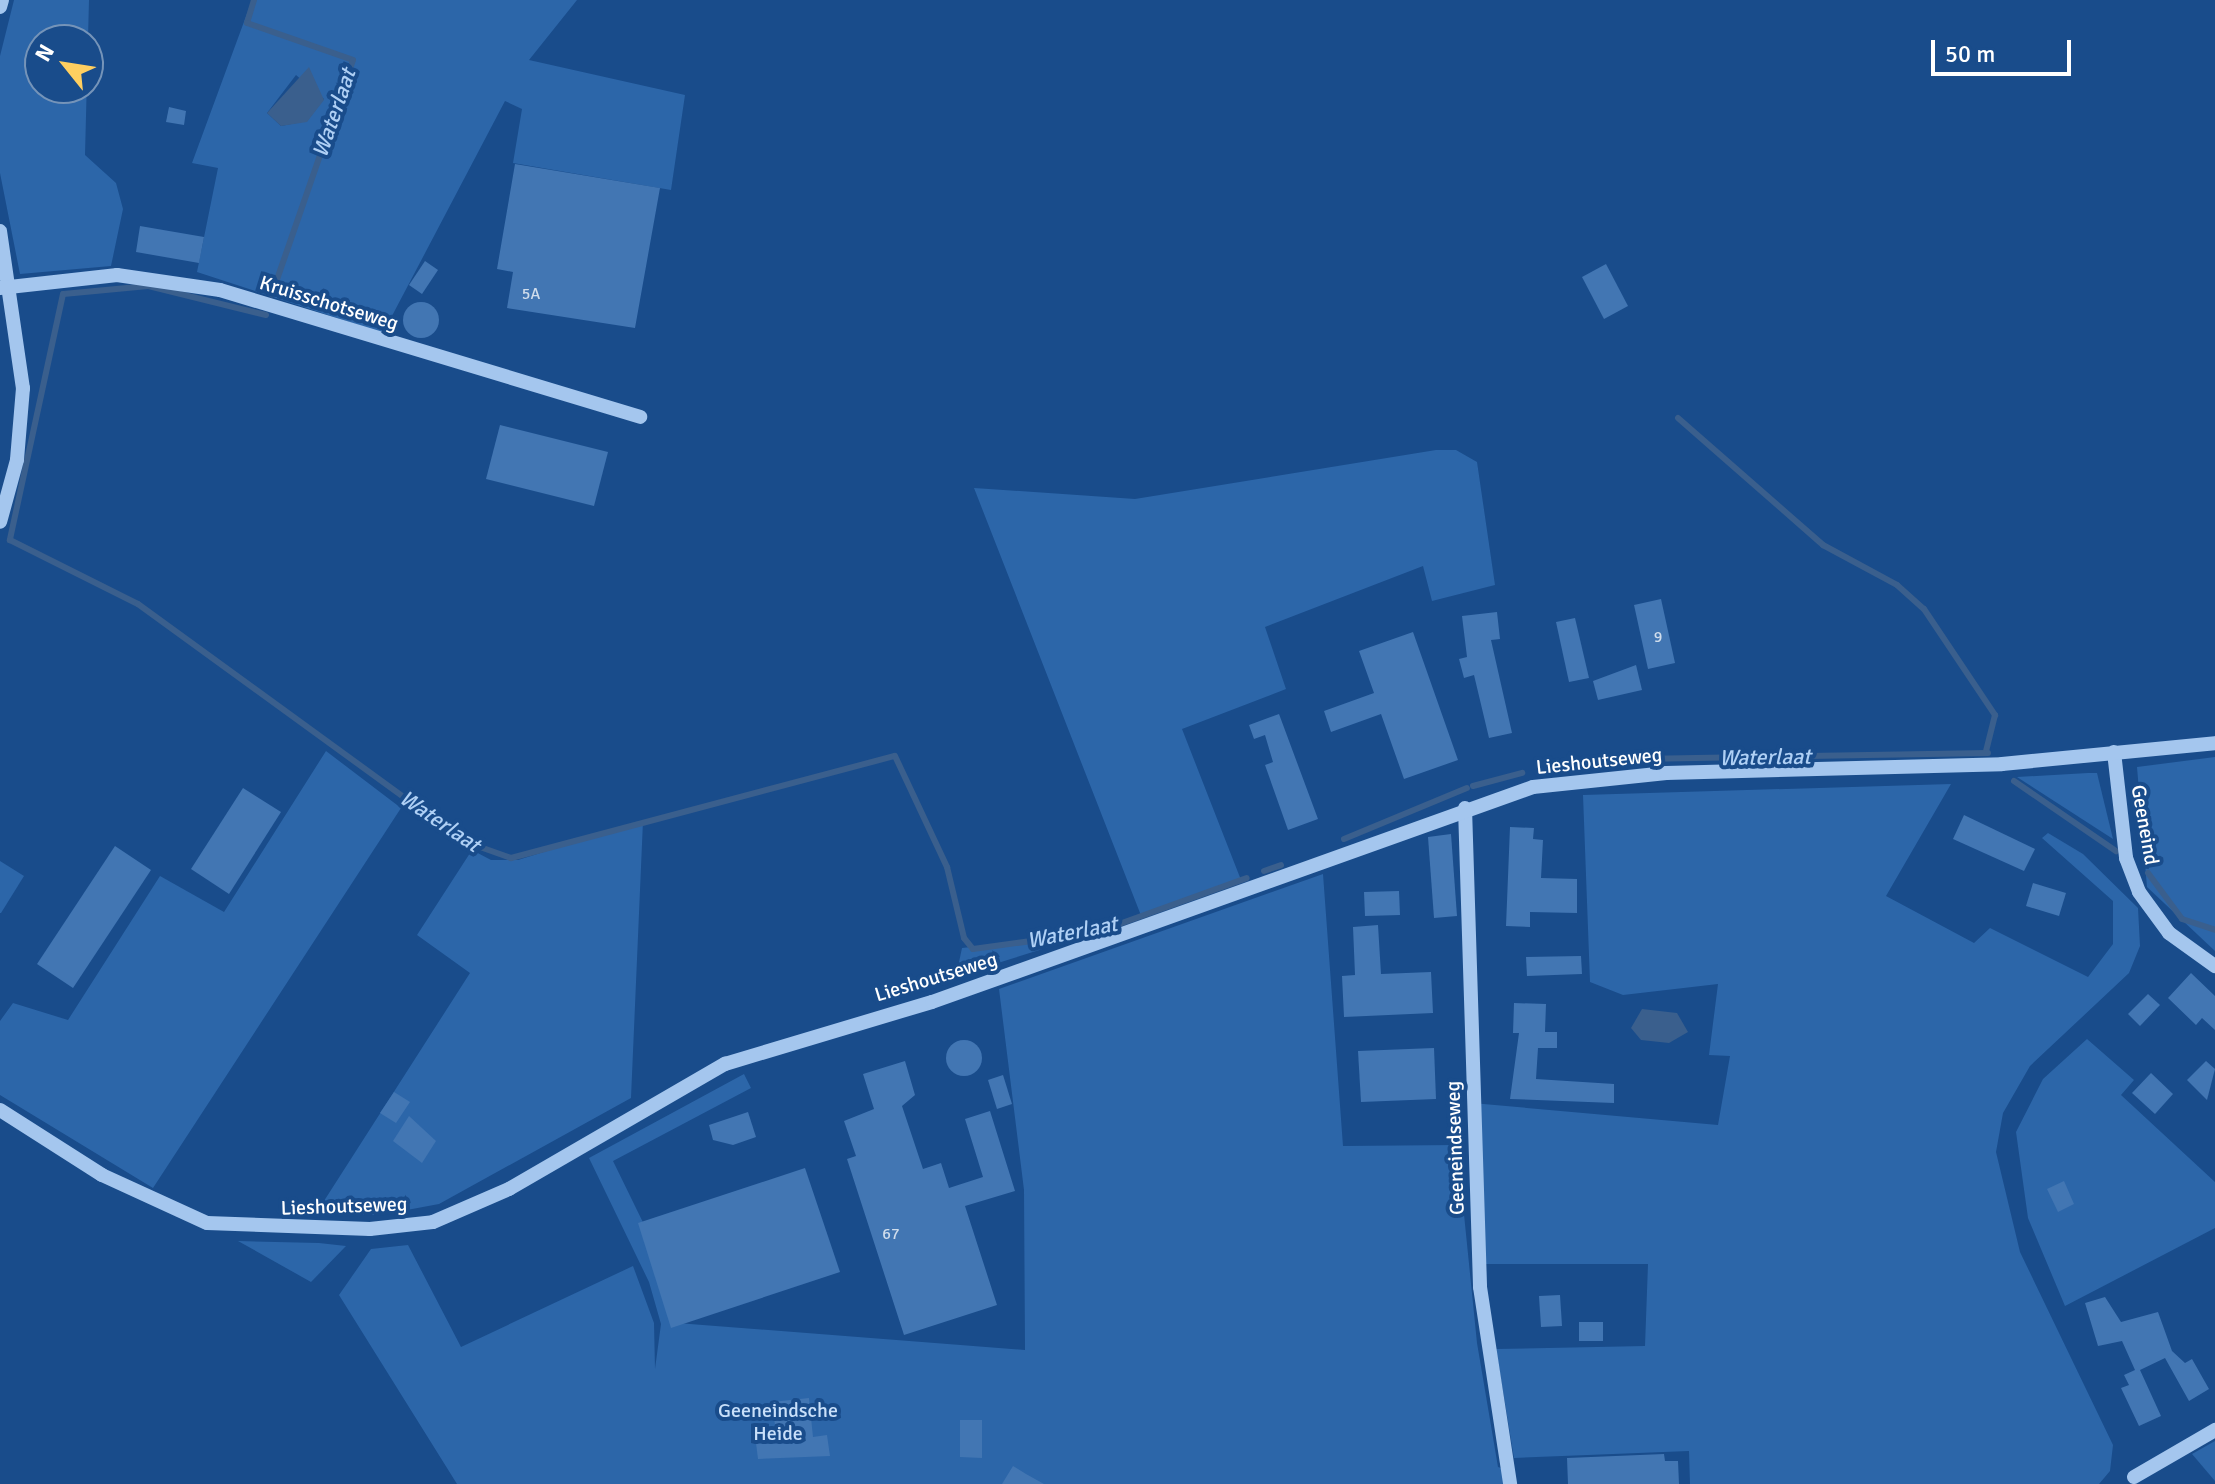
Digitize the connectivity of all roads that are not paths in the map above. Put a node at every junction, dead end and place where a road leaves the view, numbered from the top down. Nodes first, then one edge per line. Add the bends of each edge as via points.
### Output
1 (2, 0) edge
2 (0, 7) edge
3 (0, 231) edge
4 (5, 287) edge
5 (640, 417) dead end
6 (0, 522) edge
7 (2215, 743) edge
8 (2114, 752) junction
9 (1465, 808) junction
10 (2215, 966) edge
11 (0, 1110) edge
12 (2215, 1430) edge
13 (2134, 1477) dead end
14 (1510, 1484) edge

1 - 2 street
3 - 4 street
4 - 5 street, Kruisschotseweg via 117,275 220,290
4 - 6 street via 23,419
7 - 8 street, Lieshoutseweg
8 - 9 street, Lieshoutseweg via 2002,764 1666,773 1533,787
8 - 10 street, Geeneind via 2126,858 2139,892 2169,933
9 - 11 street, Lieshoutseweg via 977,987 725,1064 509,1189 433,1222 370,1229 207,1223 114,1182
9 - 14 street, Geeneindseweg via 1480,1287
12 - 13 street

